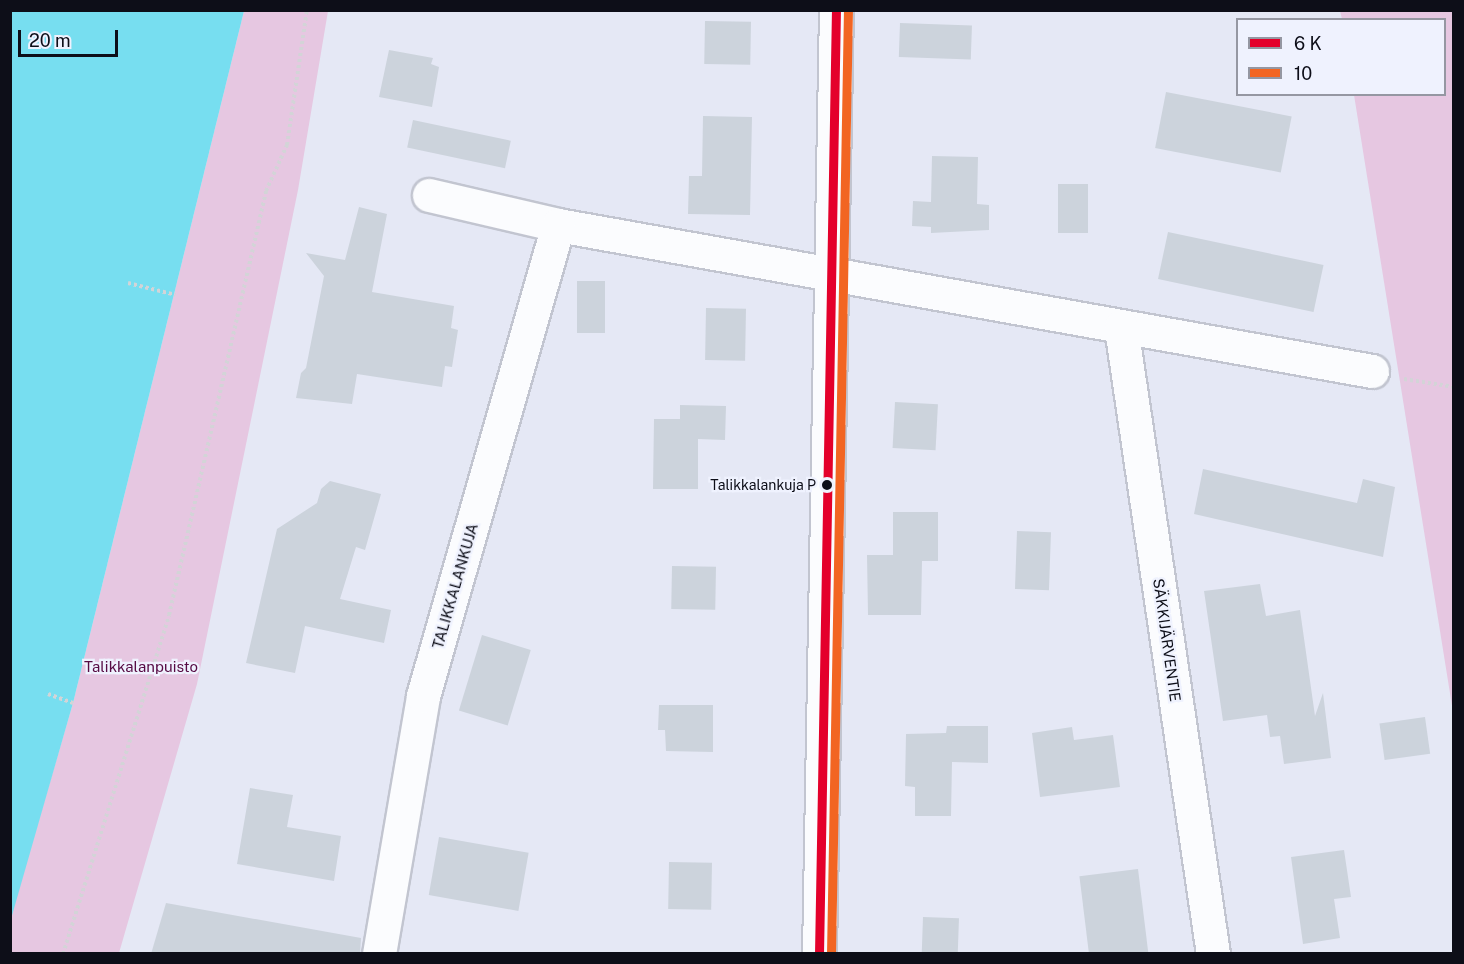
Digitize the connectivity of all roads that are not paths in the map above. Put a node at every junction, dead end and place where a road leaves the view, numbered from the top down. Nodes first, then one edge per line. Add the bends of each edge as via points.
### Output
1 (836, 10) edge
2 (429, 195) dead end
3 (558, 225) junction
4 (832, 274) junction
5 (1121, 327) junction
6 (1372, 371) road end
7 (379, 954) edge
8 (819, 954) edge
9 (1213, 954) edge

1 - 4 street
2 - 3 street
3 - 4 street
3 - 7 street, TALIKKALANKUJA via 423,696
4 - 5 street
4 - 8 street
5 - 6 street
5 - 9 street, SÄKKIJÄRVENTIE

